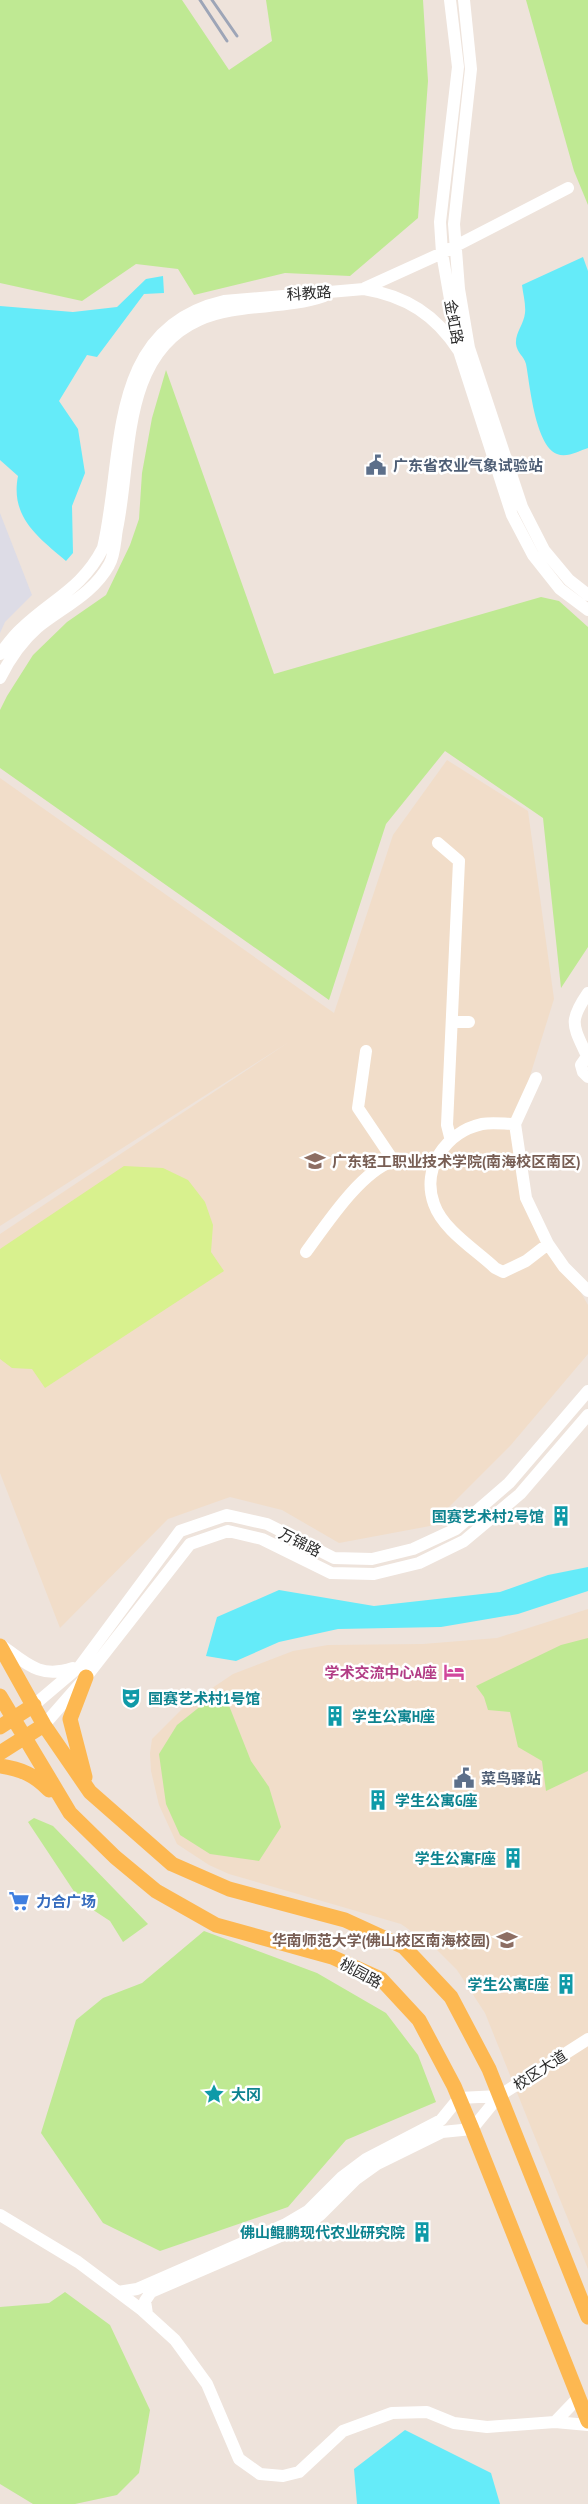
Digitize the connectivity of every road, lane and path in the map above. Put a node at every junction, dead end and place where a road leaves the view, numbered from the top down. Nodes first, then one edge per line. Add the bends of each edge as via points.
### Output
1 (450, 0) edge
2 (464, 0) edge
3 (568, 188) dead end
4 (455, 246) junction
5 (442, 253) junction
6 (364, 289) junction
7 (339, 291) junction
8 (459, 351) junction
9 (588, 595) edge
10 (588, 610) edge
11 (0, 654) edge
12 (0, 678) edge
13 (438, 843) dead end
14 (588, 993) edge
15 (452, 1022) junction
16 (469, 1022) dead end
17 (366, 1052) dead end
18 (587, 1056) edge
19 (588, 1077) edge
20 (536, 1078) dead end
21 (515, 1124) junction
22 (450, 1137) junction
23 (393, 1160) junction
24 (435, 1162) junction
25 (548, 1244) junction
26 (306, 1252) dead end
27 (588, 1290) edge
28 (588, 1391) edge
29 (588, 1414) edge
30 (0, 1645) edge
31 (83, 1671) junction
32 (0, 1696) edge
33 (34, 1705) junction
34 (6, 1723) edge
35 (44, 1725) junction
36 (23, 1737) junction
37 (0, 1753) edge
38 (0, 1766) edge
39 (90, 1792) junction
40 (70, 1813) junction
41 (584, 2041) edge
42 (500, 2096) junction
43 (459, 2098) junction
44 (472, 2128) junction
45 (0, 2216) edge
46 (118, 2292) junction
47 (147, 2314) junction
48 (588, 2317) edge
49 (579, 2397) junction
50 (588, 2421) edge
51 (555, 2422) junction
52 (588, 2425) edge

1 - 5 street, 金虹路 via 458,67 440,222
2 - 4 street, 金虹路 via 471,69
3 - 4 street
4 - 5 street
4 - 9 street, 金虹路 via 469,348 522,507 544,550 569,580
5 - 6 street
5 - 8 street, 金虹路
6 - 7 street
6 - 8 street via 383,292 426,312
7 - 11 street, 科教路 via 203,306 171,324 151,343 126,402 103,548 92,569 21,629
7 - 12 street, 科教路 via 300,304 201,319 170,338 149,366 135,404 122,508 110,564 88,592 37,628
8 - 10 street, 金虹路 via 512,515 533,555 560,589
13 - 15 street via 459,861
14 - 18 street via 574,1013 573,1025
15 - 16 street
15 - 22 street via 447,1125
17 - 23 street via 358,1108
18 - 19 street via 581,1065
20 - 21 street
21 - 22 street via 482,1124
21 - 25 street via 526,1198
22 - 24 street
23 - 24 street
23 - 26 street via 345,1199
24 - 25 street via 430,1177 434,1204 445,1222 495,1268 503,1272
25 - 27 street via 564,1267
28 - 31 street, 万锦路 via 509,1483 456,1528 414,1549 372,1559 334,1558 267,1524 228,1515 180,1531
29 - 31 street, 万锦路 via 520,1494 464,1541 419,1563 374,1574 331,1574 261,1539 228,1531 190,1544
30 - 31 street via 47,1674
30 - 33 main road
31 - 33 street, 万锦路
31 - 35 street, 万锦路
31 - 39 main road via 70,1719
32 - 34 main road, 桃园路
33 - 34 main road
33 - 35 main road
34 - 36 main road, 桃园路
35 - 36 main road
35 - 39 main road
36 - 37 main road
36 - 40 main road, 桃园路
38 - 40 main road via 38,1778
39 - 42 main road via 172,1864 230,1888 345,1920 404,1947 451,1998
40 - 43 main road, 桃园路 via 156,1891 216,1925 332,1957 381,1979 419,2020
41 - 42 street, 校区大道
42 - 43 street
42 - 44 street
42 - 48 main road
43 - 44 main road, 桃园路
43 - 46 street via 441,2120 366,2159 308,2211 286,2224 137,2289
44 - 47 street via 442,2132 376,2164 304,2226 151,2292 146,2301
44 - 49 main road, 桃园路
45 - 46 street via 78,2262
46 - 47 street
47 - 51 street via 192,2360 216,2403 239,2459 260,2474 283,2476 299,2472 343,2431 392,2413 427,2412 454,2423 487,2427
49 - 50 main road, 桃园路
49 - 51 street
51 - 52 street

